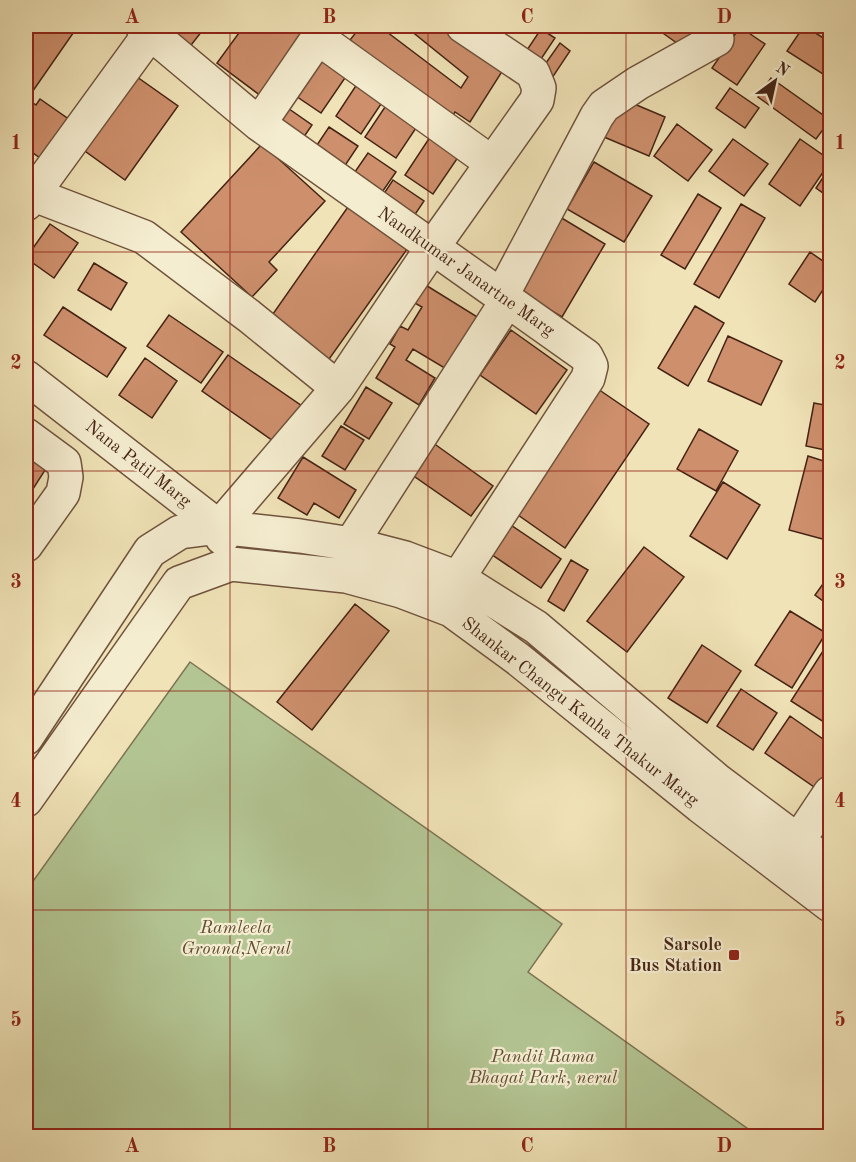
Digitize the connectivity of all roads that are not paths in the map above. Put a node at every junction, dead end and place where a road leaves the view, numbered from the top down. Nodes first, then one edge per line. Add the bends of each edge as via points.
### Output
1 (463, 26) edge
2 (146, 29) edge
3 (322, 32) edge
4 (717, 39) dead end
5 (259, 124) junction
6 (492, 163) junction
7 (28, 196) edge
8 (432, 248) junction
9 (504, 299) junction
10 (26, 377) edge
11 (338, 388) junction
12 (26, 435) edge
13 (219, 527) junction
14 (26, 544) edge
15 (351, 544) junction
16 (231, 564) junction
17 (458, 578) junction
18 (536, 627) junction
19 (514, 656) junction
20 (26, 738) edge
21 (831, 793) edge
22 (26, 800) edge
23 (798, 841) junction
24 (831, 865) edge
25 (831, 905) edge

1 - 6 street via 533,73 539,88 537,100
2 - 5 street, Nandkumar Janartne Marg
2 - 7 street
3 - 5 street
3 - 6 street
4 - 9 street via 604,106
5 - 8 street, Nandkumar Janartne Marg
6 - 8 street
7 - 11 street via 144,237
8 - 9 street, Nandkumar Janartne Marg
8 - 11 street
9 - 15 street
9 - 17 street, Nandkumar Janartne Marg via 586,356 591,366 588,378
10 - 13 street, Nana Patil Marg
11 - 13 street
12 - 14 street via 64,463 66,477 63,493
13 - 15 street, Shankar Changu Kanha Thakur Marg
13 - 16 street
13 - 20 street, Shankar Changu Kanha Thakur Marg via 180,532 150,551
15 - 17 street, Shankar Changu Kanha Thakur Marg via 405,558
16 - 19 street, Shankar Changu Kanha Thakur Marg via 346,576 401,591 451,610
16 - 22 street, Shankar Changu Kanha Thakur Marg via 179,583
17 - 18 street, Shankar Changu Kanha Thakur Marg
18 - 19 street
18 - 23 street, Shankar Changu Kanha Thakur Marg via 718,781
19 - 25 street, Shankar Changu Kanha Thakur Marg via 700,806
21 - 23 street
23 - 24 street, Shankar Changu Kanha Thakur Marg

